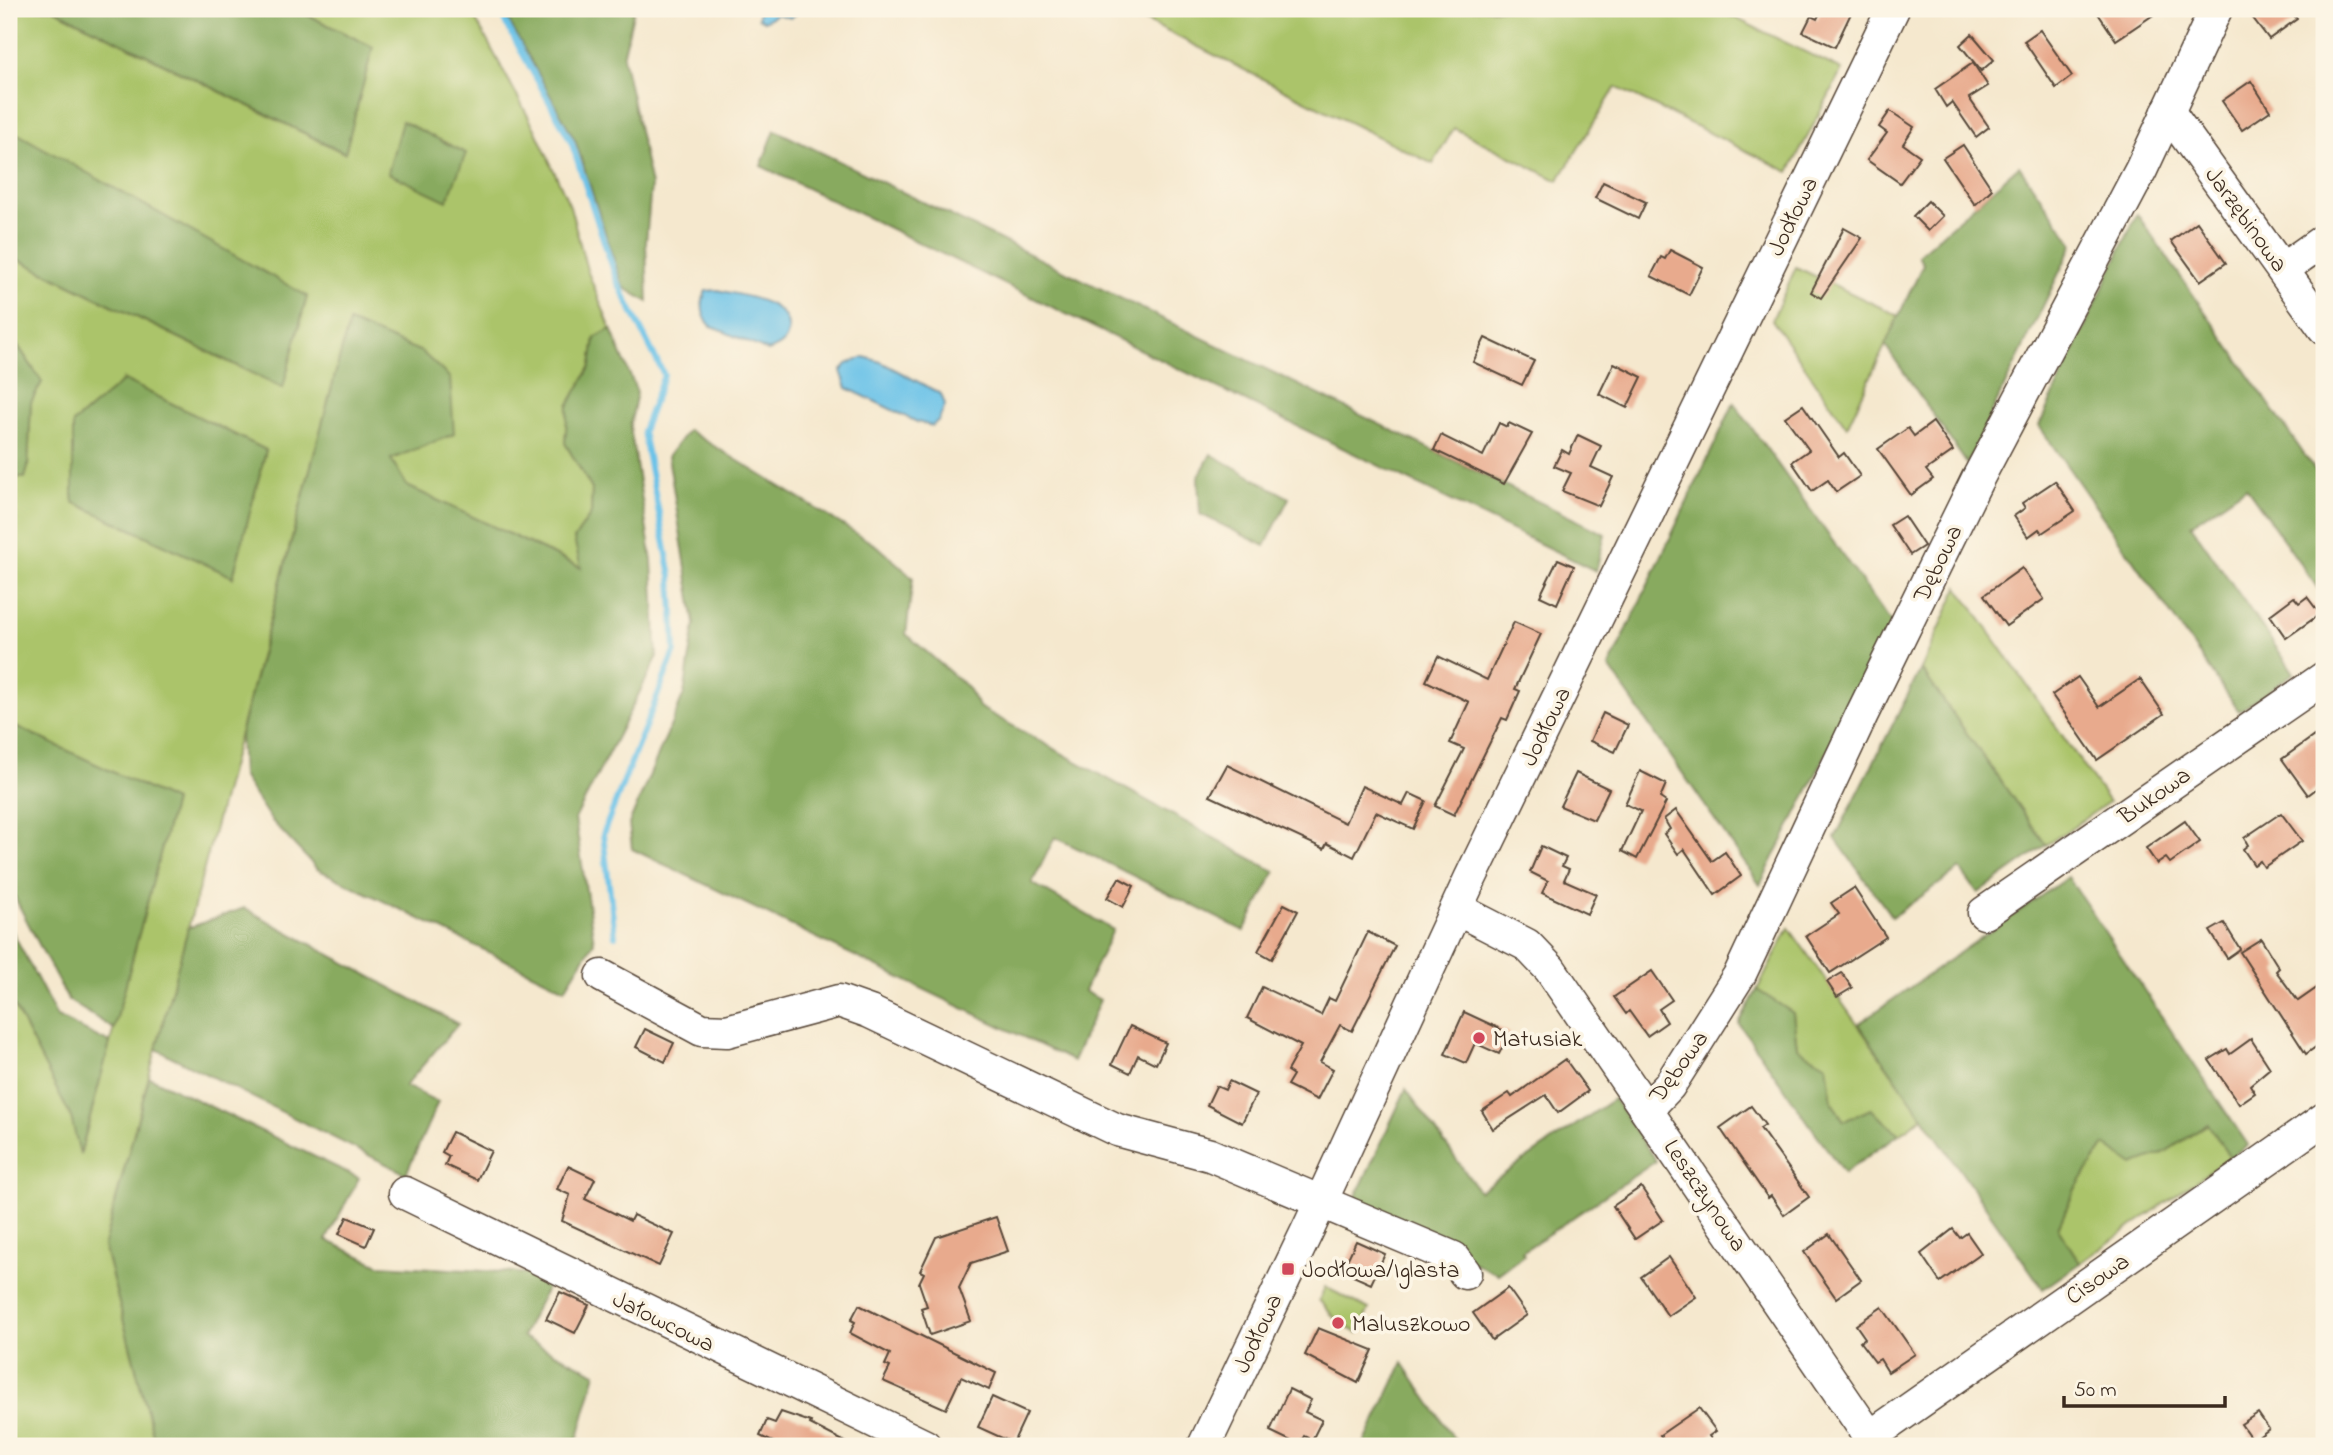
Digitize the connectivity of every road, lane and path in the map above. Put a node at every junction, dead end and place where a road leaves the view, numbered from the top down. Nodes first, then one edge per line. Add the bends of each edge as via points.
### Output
1 (1893, 9) edge
2 (2216, 9) edge
3 (2168, 111) junction
4 (2324, 240) edge
5 (2283, 269) junction
6 (2324, 328) edge
7 (2324, 678) edge
8 (1457, 909) junction
9 (1984, 913) dead end
10 (602, 976) dead end
11 (1647, 1109) junction
12 (2324, 1119) edge
13 (405, 1194) dead end
14 (1321, 1203) junction
15 (1465, 1273) dead end
16 (1873, 1442) edge
17 (925, 1446) edge
18 (1204, 1446) edge

1 - 8 street, Jodłowa
2 - 3 street, Dębowa
3 - 5 street, Jarzębinowa
3 - 11 street, Dębowa via 1965,505 1740,974 1669,1086
4 - 5 street
5 - 6 street, Jarzębinowa
7 - 9 street, Bukowa
8 - 11 street, Leszczynowa via 1527,945 1550,969
8 - 14 street, Jodłowa
10 - 14 street via 702,1030 727,1031 839,1001 1117,1130 1210,1155
11 - 16 street, Leszczynowa
12 - 16 street, Cisowa
13 - 17 street, Jałowcowa
14 - 15 street via 1454,1258
14 - 18 street, Jodłowa

